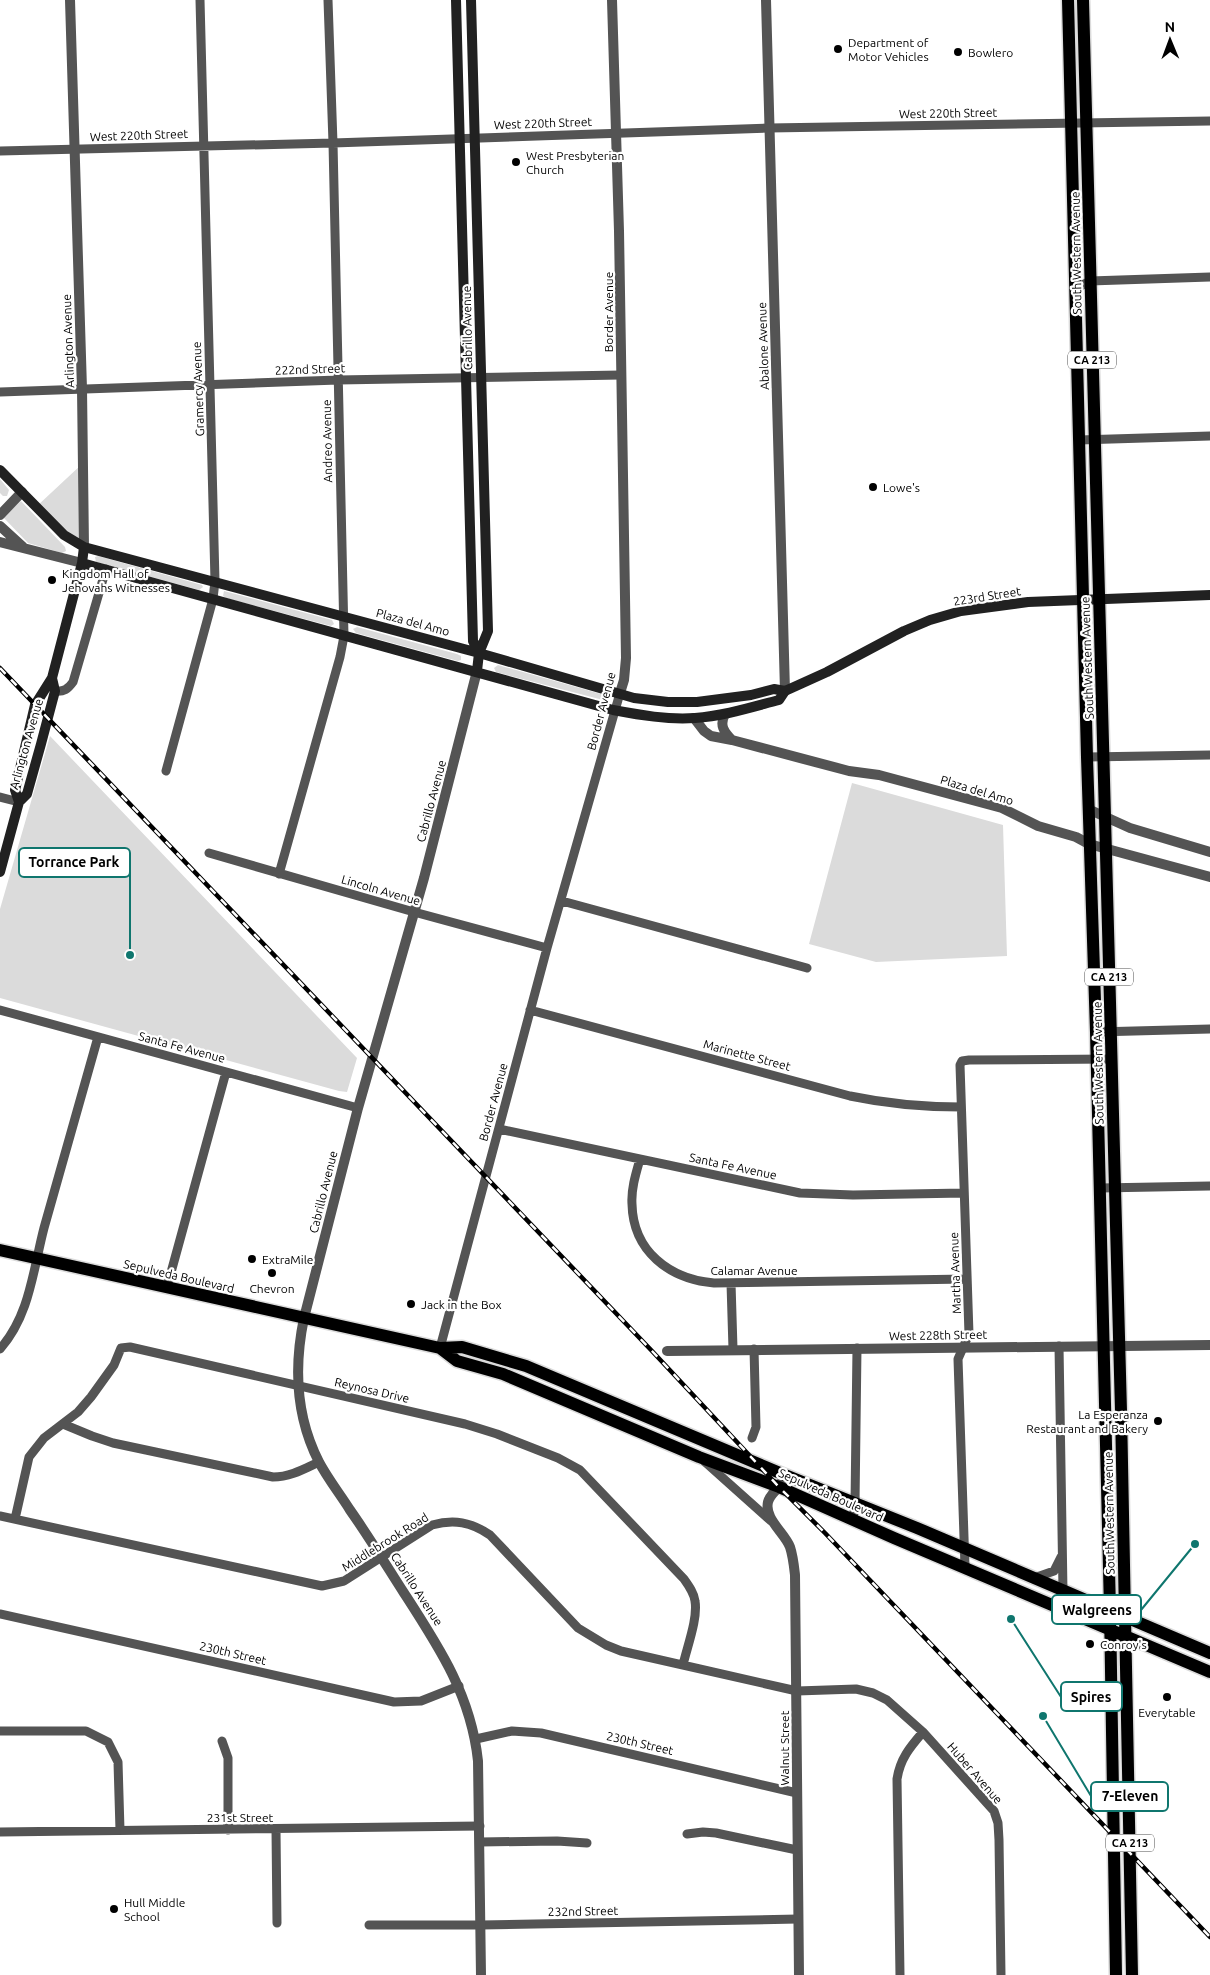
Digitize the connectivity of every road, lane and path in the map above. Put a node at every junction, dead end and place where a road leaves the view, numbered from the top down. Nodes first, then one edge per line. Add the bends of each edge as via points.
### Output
1 (70, 0) edge
2 (200, 0) edge
3 (328, 0) edge
4 (456, 0) edge
5 (471, 0) edge
6 (612, 0) edge
7 (766, 0) edge
8 (1068, 0) edge
9 (1083, 0) edge
10 (1210, 121) edge
11 (1070, 123) junction
12 (1088, 123) junction
13 (769, 128) junction
14 (617, 133) junction
15 (474, 137) junction
16 (459, 138) junction
17 (333, 143) junction
18 (204, 146) junction
19 (74, 150) junction
20 (0, 151) edge
21 (1210, 278) edge
22 (1090, 281) junction
23 (1075, 289) junction
24 (621, 375) junction
25 (465, 378) junction
26 (481, 378) junction
27 (338, 380) junction
28 (210, 385) junction
29 (82, 389) junction
30 (0, 392) edge
31 (1210, 436) edge
32 (1094, 439) junction
33 (1079, 440) junction
34 (0, 470) edge
35 (22, 492) junction
36 (2, 509) edge
37 (0, 526) edge
38 (0, 542) edge
39 (84, 547) junction
40 (24, 548) junction
41 (82, 563) junction
42 (106, 569) junction
43 (215, 581) junction
44 (1210, 595) edge
45 (213, 599) junction
46 (1099, 600) junction
47 (1082, 601) junction
48 (344, 617) junction
49 (344, 636) junction
50 (479, 653) junction
51 (477, 672) junction
52 (52, 678) junction
53 (55, 691) junction
54 (785, 691) junction
55 (620, 693) junction
56 (614, 710) junction
57 (725, 714) junction
58 (694, 718) junction
59 (732, 740) junction
60 (1210, 755) edge
61 (1087, 756) junction
62 (1103, 757) junction
63 (166, 771) dead end
64 (0, 797) edge
65 (19, 802) junction
66 (1088, 809) junction
67 (1105, 816) junction
68 (1089, 844) junction
69 (1107, 848) junction
70 (1210, 852) edge
71 (209, 853) dead end
72 (0, 872) edge
73 (279, 874) junction
74 (1210, 877) edge
75 (562, 901) junction
76 (414, 912) junction
77 (547, 948) junction
78 (807, 968) dead end
79 (0, 1010) edge
80 (530, 1010) junction
81 (1210, 1029) edge
82 (1096, 1032) junction
83 (1111, 1032) junction
84 (98, 1037) junction
85 (1096, 1059) junction
86 (1112, 1059) junction
87 (226, 1072) junction
88 (961, 1107) junction
89 (358, 1108) junction
90 (499, 1129) junction
91 (640, 1159) junction
92 (1210, 1186) edge
93 (1100, 1188) junction
94 (1114, 1188) junction
95 (964, 1193) junction
96 (0, 1250) edge
97 (36, 1258) junction
98 (967, 1279) junction
99 (731, 1283) junction
100 (166, 1287) junction
101 (304, 1318) junction
102 (1103, 1345) junction
103 (1119, 1345) junction
104 (1210, 1345) edge
105 (1059, 1346) junction
106 (964, 1347) junction
107 (440, 1348) junction
108 (857, 1348) junction
109 (0, 1349) edge
110 (733, 1349) junction
111 (754, 1349) junction
112 (667, 1351) dead end
113 (298, 1386) junction
114 (582, 1390) junction
115 (1104, 1395) junction
116 (576, 1404) junction
117 (63, 1424) junction
118 (752, 1438) dead end
119 (1121, 1441) junction
120 (699, 1457) junction
121 (319, 1462) junction
122 (784, 1475) junction
123 (779, 1487) junction
124 (856, 1503) junction
125 (0, 1516) edge
126 (15, 1519) junction
127 (853, 1520) junction
128 (777, 1526) junction
129 (964, 1548) junction
130 (1062, 1552) junction
131 (381, 1557) junction
132 (965, 1567) junction
133 (1034, 1578) junction
134 (1063, 1591) junction
135 (1110, 1610) junction
136 (0, 1614) edge
137 (1125, 1617) junction
138 (1110, 1629) junction
139 (1126, 1637) junction
140 (1210, 1652) edge
141 (683, 1665) junction
142 (1210, 1672) edge
143 (459, 1686) junction
144 (797, 1691) junction
145 (0, 1731) edge
146 (923, 1732) junction
147 (476, 1739) junction
148 (222, 1740) dead end
149 (797, 1793) junction
150 (480, 1826) junction
151 (120, 1830) junction
152 (228, 1830) junction
153 (276, 1830) junction
154 (0, 1832) edge
155 (687, 1834) dead end
156 (480, 1842) junction
157 (587, 1843) dead end
158 (797, 1850) junction
159 (798, 1919) junction
160 (277, 1923) dead end
161 (369, 1925) dead end
162 (481, 1925) junction
163 (481, 1975) edge
164 (799, 1975) edge
165 (900, 1975) edge
166 (1001, 1975) edge
167 (1116, 1975) edge
168 (1132, 1975) edge

1 - 19 street, Arlington Avenue
2 - 18 street, Gramercy Avenue
3 - 17 street, Andreo Avenue
4 - 16 main road, Cabrillo Avenue
5 - 15 main road, Cabrillo Avenue
6 - 14 street, Border Avenue
7 - 13 street, Abalone Avenue
8 - 11 main road, South Western Avenue / CA 213
9 - 12 main road, South Western Avenue / CA 213
10 - 12 street, West 220th Street
11 - 12 street, West 220th Street
11 - 13 street, West 220th Street
11 - 23 main road, South Western Avenue / CA 213
12 - 22 main road, South Western Avenue / CA 213
13 - 14 street, West 220th Street
13 - 54 street, Abalone Avenue
14 - 15 street, West 220th Street
14 - 24 street, Border Avenue
15 - 16 street, West 220th Street
15 - 26 main road, Cabrillo Avenue
16 - 17 street, West 220th Street
16 - 25 main road, Cabrillo Avenue
17 - 18 street, West 220th Street
17 - 27 street, Andreo Avenue
18 - 19 street, West 220th Street
18 - 28 street, Gramercy Avenue
19 - 20 street, West 220th Street
19 - 29 street, Arlington Avenue
21 - 22 street
22 - 23 street
22 - 32 main road, South Western Avenue / CA 213
23 - 33 main road, South Western Avenue / CA 213
24 - 26 street, 222nd Street
24 - 55 street, Border Avenue via 626,658
25 - 26 street, 222nd Street
25 - 27 street, 222nd Street
25 - 50 main road, Cabrillo Avenue via 473,641
26 - 50 main road, Cabrillo Avenue via 488,631
27 - 28 street, 222nd Street
27 - 48 street, Andreo Avenue
28 - 29 street, 222nd Street
28 - 43 street, Gramercy Avenue
29 - 30 street, 222nd Street
29 - 39 street, Arlington Avenue
31 - 32 street
32 - 33 street
32 - 46 main road, South Western Avenue / CA 213
33 - 47 main road, South Western Avenue / CA 213
34 - 35 main road, Plaza del Amo
35 - 36 street
35 - 39 main road, Plaza del Amo via 64,535
37 - 40 street
38 - 40 street
39 - 41 main road, Arlington Avenue
39 - 43 main road, Plaza del Amo
40 - 41 street
41 - 42 main road
41 - 52 main road, Arlington Avenue
42 - 45 main road
42 - 53 street, Arlington Avenue via 73,682 61,692
43 - 45 street, Gramercy Avenue
43 - 48 main road, Plaza del Amo
44 - 46 main road, 223rd Street
45 - 49 main road
45 - 63 street, Gramercy Avenue
46 - 47 main road, 223rd Street
46 - 62 main road, South Western Avenue / CA 213
47 - 54 main road, 223rd Street via 1007,603 957,612 904,631
47 - 61 main road, South Western Avenue / CA 213
48 - 49 street, Andreo Avenue
48 - 50 main road, Plaza del Amo
49 - 51 main road
49 - 73 street, Andreo Avenue
50 - 51 main road, Cabrillo Avenue
50 - 55 main road, Plaza del Amo
51 - 56 main road
51 - 76 street, Cabrillo Avenue
52 - 53 main road, Arlington Avenue
52 - 65 main road, Arlington Avenue via 35,705 15,790
53 - 65 main road, Arlington Avenue via 27,794
54 - 55 main road, Plaza del Amo via 774,689 726,700 687,702 653,701
54 - 57 main road via 779,700
55 - 56 street, Border Avenue
56 - 58 main road
56 - 75 street, Border Avenue
57 - 58 main road
57 - 59 street via 722,719 724,732
58 - 59 street, Plaza del Amo via 711,736
59 - 68 street, Plaza del Amo via 1002,808 1038,826
60 - 62 street
61 - 62 street
61 - 66 main road, South Western Avenue / CA 213
62 - 67 main road, South Western Avenue / CA 213
64 - 65 street
65 - 72 main road, Arlington Avenue
66 - 67 street
66 - 68 main road, South Western Avenue / CA 213
67 - 69 main road, South Western Avenue / CA 213
67 - 70 street via 1130,828
68 - 69 street, Plaza del Amo
68 - 82 main road, South Western Avenue / CA 213
69 - 74 street, Plaza del Amo
69 - 83 main road, South Western Avenue / CA 213
71 - 73 street, Lincoln Avenue
73 - 76 street, Lincoln Avenue
75 - 77 street, Border Avenue
75 - 78 street
76 - 77 street, Lincoln Avenue
76 - 89 street, Cabrillo Avenue
77 - 80 street, Border Avenue
79 - 84 street, Santa Fe Avenue
80 - 88 street, Marinette Street via 881,1103
80 - 90 street, Border Avenue
81 - 83 street
82 - 83 street
82 - 85 main road, South Western Avenue / CA 213
83 - 86 main road, South Western Avenue / CA 213
84 - 87 street, Santa Fe Avenue
84 - 97 street
85 - 86 street
85 - 88 street, Martha Avenue via 962,1061
85 - 93 main road, South Western Avenue / CA 213
86 - 94 main road, South Western Avenue / CA 213
87 - 89 street, Santa Fe Avenue
87 - 100 street
88 - 95 street, Martha Avenue
89 - 101 street, Cabrillo Avenue
90 - 91 street, Santa Fe Avenue
90 - 107 street, Border Avenue
91 - 95 street, Santa Fe Avenue via 800,1193
91 - 99 street, Calamar Avenue via 634,1183 632,1216 642,1244 660,1264 687,1278
92 - 94 street
93 - 94 street
93 - 102 main road, South Western Avenue / CA 213
94 - 103 main road, South Western Avenue / CA 213
95 - 98 street, Martha Avenue
96 - 97 main road, Sepulveda Boulevard
97 - 100 main road, Sepulveda Boulevard
97 - 109 street via 23,1312
98 - 99 street, Calamar Avenue
98 - 106 street, Martha Avenue via 969,1334
99 - 110 street
100 - 101 main road, Sepulveda Boulevard
101 - 107 main road, Sepulveda Boulevard
101 - 113 street, Cabrillo Avenue via 297,1362
102 - 103 street, West 228th Street
102 - 105 street, West 228th Street
102 - 115 main road, South Western Avenue / CA 213
103 - 104 street, West 228th Street
103 - 119 main road, South Western Avenue / CA 213
105 - 106 street, West 228th Street
105 - 130 street
106 - 108 street, West 228th Street
106 - 129 street, Martha Avenue via 958,1359
107 - 114 main road, Sepulveda Boulevard via 462,1347 489,1354
107 - 116 main road, Sepulveda Boulevard via 457,1361 503,1374
108 - 111 street, West 228th Street
108 - 124 street
110 - 111 street, West 228th Street
110 - 112 street, West 228th Street
111 - 118 street via 756,1427
113 - 117 street, Reynosa Drive via 125,1347 121,1348 114,1365 91,1397
113 - 121 street, Cabrillo Avenue via 306,1426
113 - 141 street, Reynosa Drive via 465,1424 497,1434 580,1470 692,1591 696,1614
114 - 116 main road
114 - 122 main road, Sepulveda Boulevard
115 - 119 main road via 1113,1410 1113,1437
115 - 135 main road, South Western Avenue / CA 213
116 - 120 main road, Sepulveda Boulevard
117 - 121 street via 113,1442 273,1477 284,1477
117 - 126 street, Reynosa Drive via 44,1438 29,1457
119 - 137 main road, South Western Avenue / CA 213
120 - 123 main road, Sepulveda Boulevard
120 - 128 street, Walnut Street
121 - 131 street, Cabrillo Avenue
122 - 123 street, Walnut Street
122 - 124 main road, Sepulveda Boulevard
123 - 127 main road, Sepulveda Boulevard
123 - 128 street, Walnut Street via 769,1498 767,1506
124 - 127 street
124 - 129 main road, Sepulveda Boulevard
125 - 126 street, Middlebrook Road
126 - 131 street, Middlebrook Road via 322,1586 344,1581
127 - 132 main road, Sepulveda Boulevard
128 - 144 street, Walnut Street via 785,1536 793,1559
129 - 132 street, Martha Avenue
129 - 133 main road, Sepulveda Boulevard
130 - 133 street via 1054,1571
130 - 134 street
131 - 141 street, Middlebrook Road via 432,1525 467,1523 490,1535 567,1617 590,1636 621,1651
131 - 143 street, Cabrillo Avenue via 442,1652
132 - 138 main road, Sepulveda Boulevard
133 - 134 main road, Sepulveda Boulevard
134 - 135 main road, Sepulveda Boulevard
135 - 137 main road, Sepulveda Boulevard
135 - 138 main road, South Western Avenue / CA 213
136 - 143 street, 230th Street via 394,1702 421,1701
137 - 139 main road, South Western Avenue / CA 213
137 - 140 main road, Sepulveda Boulevard
138 - 139 main road, Sepulveda Boulevard
138 - 167 main road, South Western Avenue / CA 213
139 - 142 main road, Sepulveda Boulevard
139 - 168 main road, South Western Avenue / CA 213
141 - 144 street, Middlebrook Road
143 - 147 street, Cabrillo Avenue
144 - 146 street, Huber Avenue via 856,1689 873,1693 896,1707
144 - 149 street, Walnut Street
145 - 151 street via 86,1731 108,1742 118,1762
146 - 165 street via 903,1757 897,1779
146 - 166 street, Huber Avenue via 985,1799 998,1823
147 - 149 street, 230th Street via 512,1731 540,1733
147 - 150 street, Cabrillo Avenue
148 - 152 street via 228,1758
149 - 158 street, Walnut Street
150 - 153 street, 231st Street
150 - 156 street, Cabrillo Avenue
151 - 152 street, 231st Street
151 - 154 street, 231st Street
152 - 153 street, 231st Street
153 - 160 street
155 - 158 street via 716,1833
156 - 157 street
156 - 162 street, Cabrillo Avenue
158 - 159 street, Walnut Street
159 - 162 street, 232nd Street
159 - 164 street, Walnut Street
161 - 162 street, 232nd Street
162 - 163 street, Cabrillo Avenue

